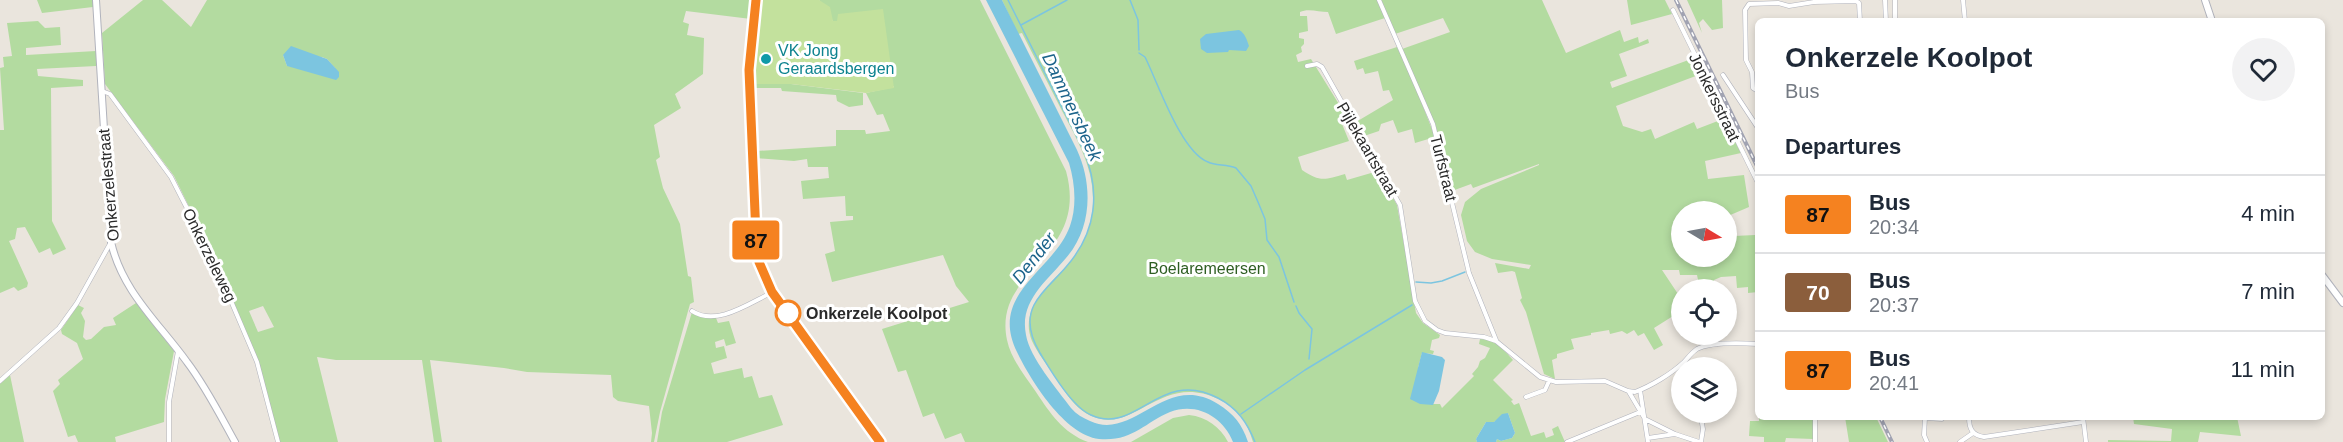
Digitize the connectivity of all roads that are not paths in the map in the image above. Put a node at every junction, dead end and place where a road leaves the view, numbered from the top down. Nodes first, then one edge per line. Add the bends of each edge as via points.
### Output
1 (96, 0) edge
2 (756, 0) edge
3 (1379, 0) edge
4 (1886, 0) edge
5 (1895, 0) edge
6 (1963, 0) edge
7 (2205, 0) edge
8 (1673, 10) dead end
9 (1860, 18) edge
10 (1886, 18) edge
11 (1895, 18) edge
12 (1965, 18) edge
13 (2211, 18) edge
14 (1307, 66) dead end
15 (1723, 75) dead end
16 (1755, 89) edge
17 (101, 91) junction
18 (1755, 123) edge
19 (1755, 177) edge
20 (111, 242) junction
21 (2325, 278) edge
22 (772, 292) junction
23 (2343, 303) edge
24 (692, 311) dead end
25 (1496, 341) junction
26 (1755, 344) edge
27 (178, 350) junction
28 (1687, 357) edge
29 (1671, 370) edge
30 (0, 381) edge
31 (1549, 381) junction
32 (1640, 390) junction
33 (1629, 391) junction
34 (1526, 397) dead end
35 (1640, 412) junction
36 (1645, 419) junction
37 (1815, 420) edge
38 (1925, 420) edge
39 (1969, 420) edge
40 (2083, 420) edge
41 (1702, 423) edge
42 (1973, 433) junction
43 (1675, 434) junction
44 (1648, 440) edge
45 (169, 442) edge
46 (235, 442) edge
47 (278, 442) edge
48 (880, 442) edge
49 (1567, 442) edge
50 (1700, 442) edge
51 (1815, 442) edge
52 (1927, 442) edge
53 (1960, 442) edge
54 (2086, 442) edge

1 - 17 street, Onkerzelestraat
2 - 22 street via 749,70 756,236 759,262
3 - 25 street, Turfstraat via 1433,124 1469,273
4 - 10 street
5 - 11 street
6 - 12 street
7 - 13 street
8 - 19 street, Jonkersstraat
9 - 16 street via 1856,1 1789,6 1749,4 1745,10 1746,60
14 - 25 street, Pijlekaartstraat via 1322,67 1400,205 1419,313 1437,330
15 - 18 street
17 - 20 street, Onkerzelestraat
17 - 47 street, Onkerzeleweg via 110,94 160,160 214,261 257,362
20 - 27 street, Onkerzelestraat via 123,279
20 - 30 street via 59,328
21 - 23 street
22 - 24 street via 717,316 705,317
22 - 48 street
25 - 31 street, Pijlekaartstraat
26 - 28 street via 1702,347
27 - 45 street via 169,402
27 - 46 street, Onkerzelestraat via 207,390
29 - 32 street
31 - 33 street via 1598,380
31 - 34 street via 1545,390
32 - 33 street
32 - 36 street
33 - 35 street
35 - 36 street
35 - 49 street
36 - 43 street
36 - 44 street
37 - 51 street
38 - 52 street
39 - 42 street
40 - 42 street via 1984,437
40 - 54 street
41 - 50 street
42 - 53 street
43 - 44 street
43 - 50 street

